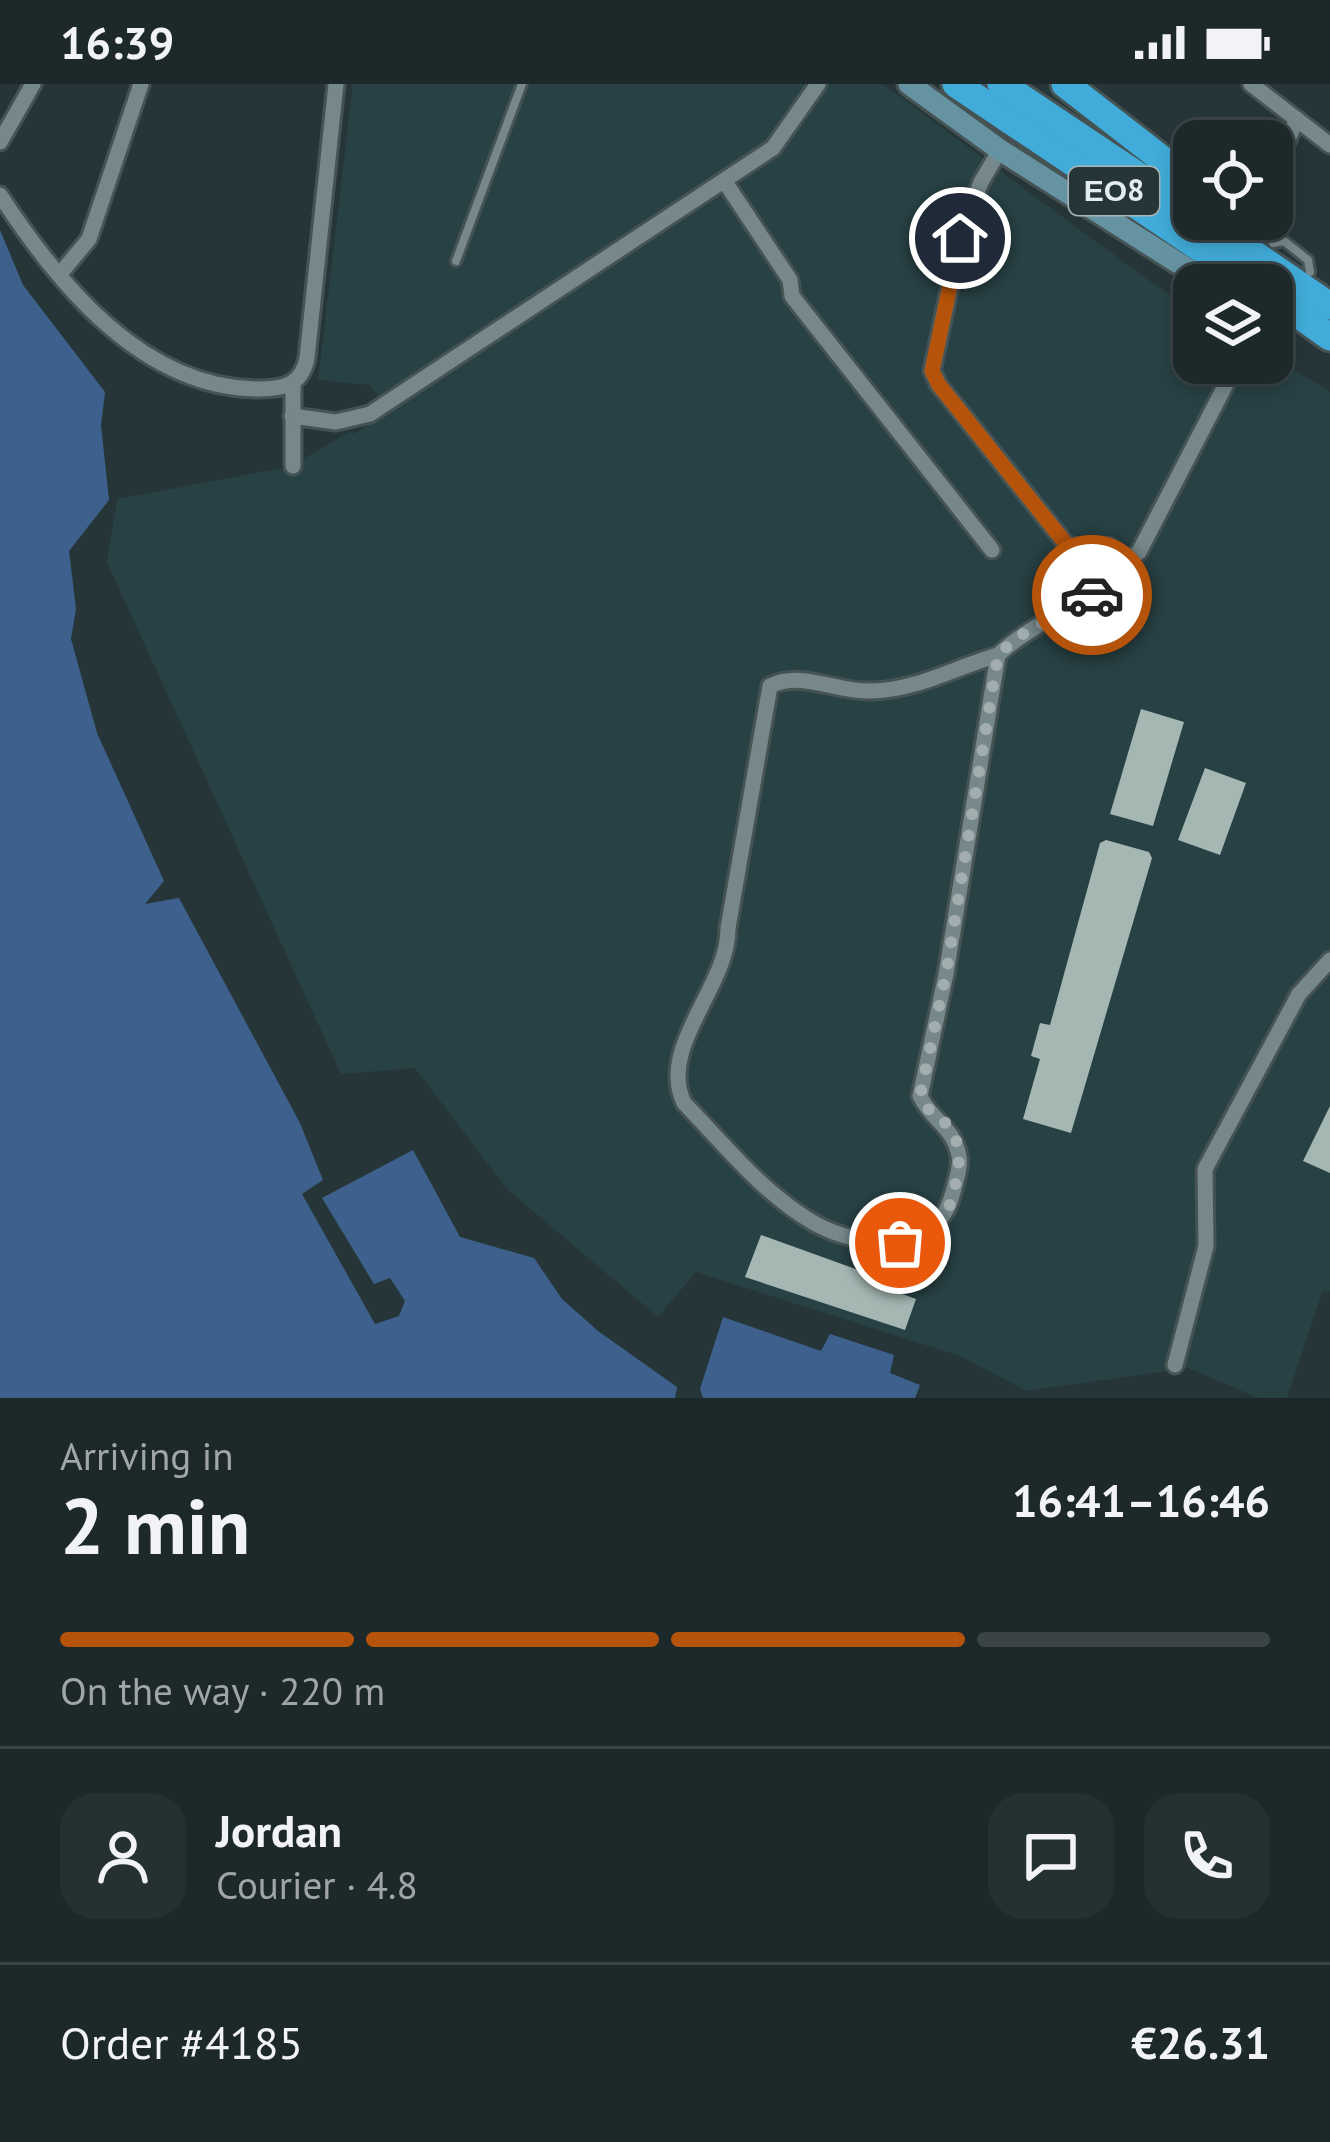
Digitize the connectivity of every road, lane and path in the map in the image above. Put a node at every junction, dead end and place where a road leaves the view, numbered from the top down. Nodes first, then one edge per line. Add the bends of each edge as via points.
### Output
1 (33, 84) edge
2 (140, 84) edge
3 (336, 84) edge
4 (522, 84) edge
5 (818, 84) edge
6 (909, 84) edge
7 (956, 84) edge
8 (1001, 84) edge
9 (1065, 84) edge
10 (1252, 84) edge
11 (1268, 90) edge
12 (1297, 119) junction
13 (1293, 128) edge
14 (0, 142) edge
15 (1330, 145) edge
16 (1000, 150) junction
17 (1173, 168) edge
18 (725, 182) junction
19 (0, 195) edge
20 (1173, 199) edge
21 (1256, 240) edge
22 (1273, 243) dead end
23 (456, 262) dead end
24 (1180, 264) edge
25 (1224, 264) edge
26 (1310, 272) dead end
27 (60, 274) junction
28 (1330, 306) edge
29 (1293, 312) edge
30 (1293, 328) edge
31 (1330, 341) edge
32 (292, 384) junction
33 (1226, 384) edge
34 (292, 416) junction
35 (292, 466) dead end
36 (992, 550) dead end
37 (1118, 568) junction
38 (998, 655) junction
39 (1330, 960) edge
40 (1175, 1365) dead end

1 - 14 street
2 - 27 street via 89,239
3 - 32 street via 307,358
4 - 23 lane
5 - 18 street via 773,148
6 - 16 main road
7 - 25 highway, ΕΟ8
8 - 20 highway, ΕΟ8
9 - 17 highway
10 - 11 street
11 - 12 street
12 - 13 street
12 - 15 street
16 - 24 main road
16 - 37 street via 960,238 932,371 1066,544 1093,552 1108,546
18 - 34 street via 370,414 336,422
18 - 36 street via 790,280 792,296
19 - 27 street
21 - 28 highway, ΕΟ8
22 - 26 lane via 1284,241 1308,260
27 - 32 street via 166,368 235,387
29 - 31 highway
30 - 31 highway
32 - 34 street
33 - 37 street via 1139,552
34 - 35 street
37 - 38 street
38 - 38 street via 920,1096 928,1114 948,1125 957,1174 947,1214 900,1243 874,1244 817,1225 776,1197 684,1103 676,1086 680,1057 728,952 770,686 799,679 872,691 953,675
39 - 40 street via 1299,994 1205,1169 1206,1246

